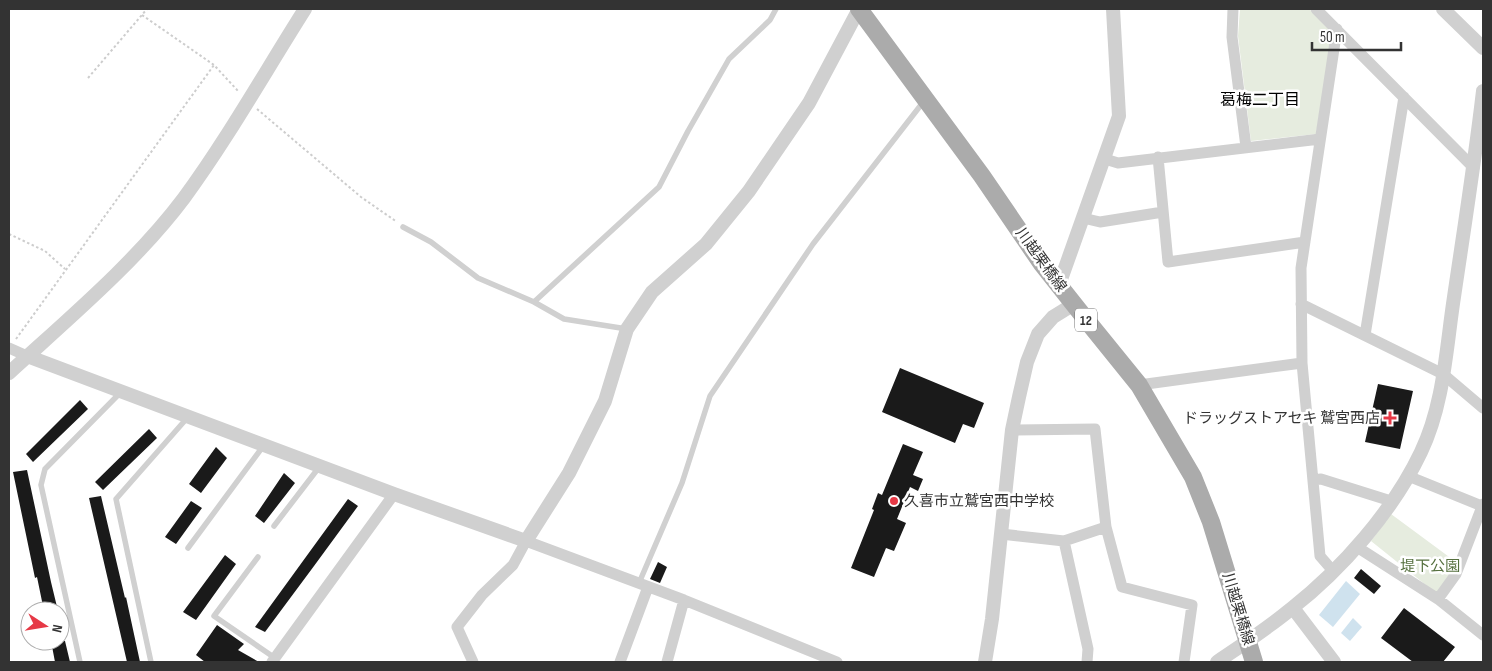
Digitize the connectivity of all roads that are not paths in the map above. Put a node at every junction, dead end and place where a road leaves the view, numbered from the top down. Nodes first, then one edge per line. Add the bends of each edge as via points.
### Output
1 (305, 9) edge
2 (776, 9) edge
3 (859, 9) edge
4 (1113, 9) edge
5 (1233, 9) edge
6 (1316, 9) edge
7 (1443, 9) edge
8 (1337, 29) junction
9 (1483, 48) edge
10 (1483, 91) edge
11 (1404, 97) junction
12 (925, 99) junction
13 (1320, 138) junction
14 (1246, 147) junction
15 (1158, 157) junction
16 (1105, 159) junction
17 (1474, 168) junction
18 (1163, 212) junction
19 (1083, 218) junction
20 (403, 226) road end
21 (1305, 242) junction
22 (1059, 286) junction
23 (534, 302) junction
24 (1074, 304) junction
25 (1301, 304) junction
26 (627, 329) junction
27 (1365, 335) junction
28 (9, 348) edge
29 (27, 356) junction
30 (1302, 363) junction
31 (9, 373) edge
32 (1443, 374) junction
33 (1139, 385) junction
34 (121, 392) junction
35 (1483, 408) edge
36 (188, 417) junction
37 (1012, 430) junction
38 (264, 446) junction
39 (320, 466) junction
40 (1408, 476) junction
41 (1314, 480) junction
42 (394, 494) junction
43 (1391, 502) junction
44 (1483, 505) edge
45 (274, 526) dead end
46 (1106, 527) junction
47 (1001, 534) junction
48 (526, 541) junction
49 (1064, 541) junction
50 (1357, 546) junction
51 (188, 548) dead end
52 (258, 557) dead end
53 (1333, 571) junction
54 (643, 585) junction
55 (1438, 599) junction
56 (684, 600) junction
57 (1293, 608) junction
58 (1483, 636) edge
59 (1248, 641) junction
60 (273, 660) edge
61 (80, 662) edge
62 (151, 662) edge
63 (473, 662) edge
64 (620, 662) edge
65 (667, 662) edge
66 (837, 662) edge
67 (985, 662) edge
68 (1087, 662) edge
69 (1184, 662) edge
70 (1217, 662) edge
71 (1254, 662) edge
72 (1334, 662) edge

1 - 29 street via 183,199 129,261
2 - 23 lane via 770,20 729,59 660,187
3 - 12 main road, 川越栗橋線 / 12
3 - 26 street via 809,103 748,192 706,244 652,292
4 - 16 street via 1119,110
5 - 14 street via 1232,37
6 - 8 street
7 - 9 street
8 - 11 street
8 - 13 street
10 - 17 street
11 - 17 street
11 - 27 street
12 - 22 main road, 川越栗橋線 / 12
12 - 54 lane via 813,244 710,396 682,484
13 - 14 street
13 - 21 street
14 - 15 street
15 - 16 street via 1118,163
15 - 18 street
16 - 19 street
17 - 32 street
18 - 19 street via 1100,222
18 - 21 street via 1168,262
19 - 22 street
20 - 23 lane via 431,242 478,278
21 - 25 street
22 - 24 main road, 川越栗橋線 / 12
23 - 26 lane via 564,319
24 - 33 main road, 川越栗橋線 / 12
24 - 37 street via 1053,317 1038,334 1027,362
25 - 27 street
25 - 30 street
26 - 48 street via 605,401 569,473
27 - 32 street
28 - 29 street
29 - 31 street
29 - 34 street
30 - 33 street
30 - 41 street
32 - 35 street
32 - 40 street via 1434,420
33 - 59 main road, 川越栗橋線 / 12 via 1193,477 1211,522
34 - 36 street
34 - 61 lane via 45,469 41,485
36 - 38 street
36 - 62 lane via 116,499
37 - 46 street via 1096,430
37 - 47 street
38 - 39 street
38 - 51 lane
39 - 42 street
39 - 45 lane
40 - 43 street
40 - 44 street
41 - 43 street via 1321,479
41 - 53 street via 1320,556
42 - 48 street
42 - 60 street
43 - 50 street
44 - 55 street via 1456,574
46 - 49 street
46 - 69 street via 1122,587 1192,605
47 - 49 street
47 - 67 street
48 - 54 street
48 - 63 street via 513,565 482,594 457,627
49 - 68 street via 1088,649
50 - 53 street
50 - 55 street
52 - 60 lane via 214,616
53 - 57 street
54 - 56 street
54 - 64 street
55 - 58 street
56 - 65 street
56 - 66 street
57 - 59 street
57 - 72 street
59 - 70 street
59 - 71 main road, 川越栗橋線 / 12

